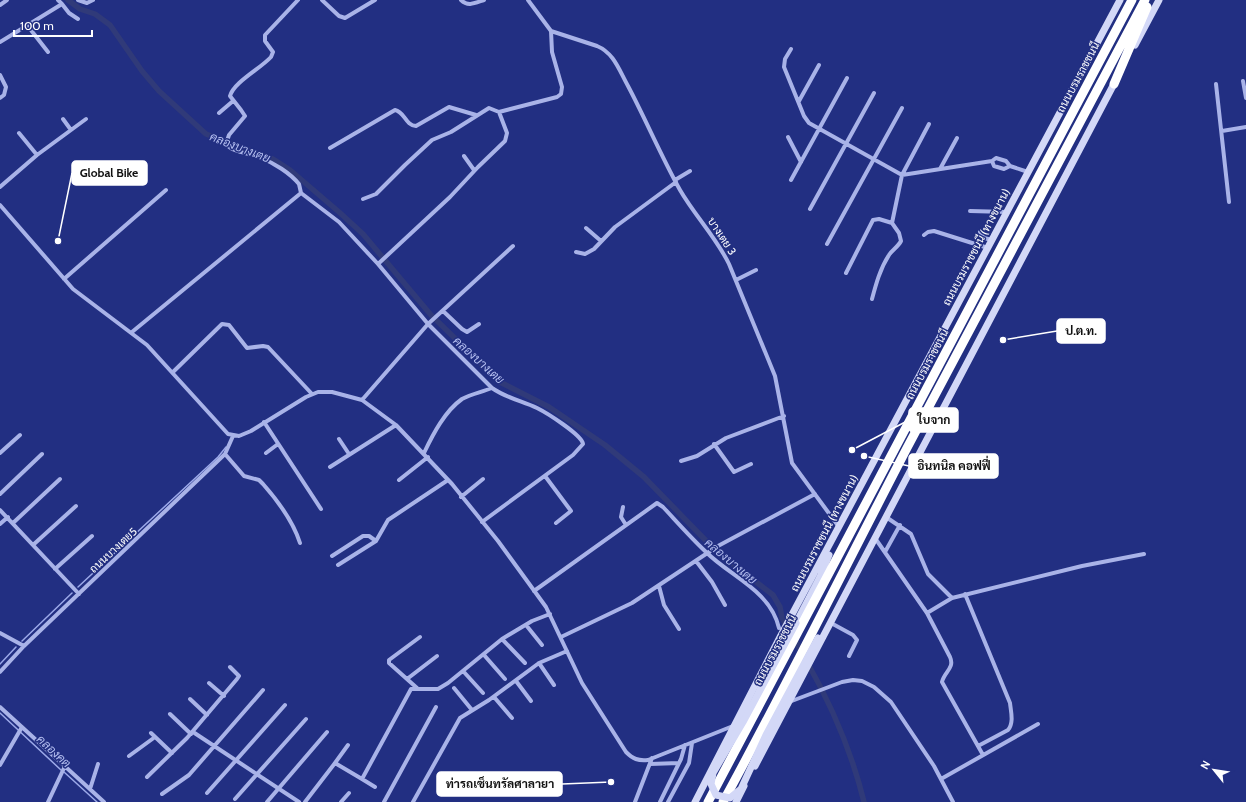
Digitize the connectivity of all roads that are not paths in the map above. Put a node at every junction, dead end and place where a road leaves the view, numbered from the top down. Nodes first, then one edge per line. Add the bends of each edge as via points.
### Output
1 (7, 0) edge
2 (58, 0) edge
3 (78, 0) edge
4 (93, 0) edge
5 (298, 0) edge
6 (322, 0) edge
7 (375, 0) edge
8 (461, 0) edge
9 (484, 0) edge
10 (528, 0) edge
11 (1120, 0) edge
12 (1132, 0) edge
13 (1145, 0) edge
14 (1150, 0) edge
15 (1159, 0) edge
16 (62, 4) junction
17 (0, 5) edge
18 (78, 19) dead end
19 (27, 25) junction
20 (551, 31) junction
21 (0, 42) edge
22 (791, 49) dead end
23 (48, 52) dead end
24 (819, 65) dead end
25 (0, 75) edge
26 (847, 78) dead end
27 (1243, 81) dead end
28 (1114, 84) junction
29 (1216, 84) dead end
30 (874, 93) dead end
31 (0, 98) edge
32 (1246, 98) edge
33 (233, 101) junction
34 (799, 101) junction
35 (902, 108) dead end
36 (499, 112) junction
37 (219, 113) dead end
38 (476, 115) junction
39 (63, 119) dead end
40 (86, 119) dead end
41 (929, 124) dead end
42 (1246, 128) edge
43 (819, 129) junction
44 (71, 130) junction
45 (1222, 132) junction
46 (19, 133) dead end
47 (788, 138) dead end
48 (957, 138) dead end
49 (846, 145) junction
50 (330, 148) dead end
51 (37, 156) junction
52 (464, 156) dead end
53 (874, 160) junction
54 (992, 161) junction
55 (801, 162) junction
56 (1010, 166) junction
57 (940, 169) junction
58 (474, 170) junction
59 (690, 171) dead end
60 (1028, 172) junction
61 (902, 175) junction
62 (791, 180) dead end
63 (676, 181) junction
64 (0, 187) edge
65 (166, 190) dead end
66 (301, 193) junction
67 (363, 199) dead end
68 (1229, 202) dead end
69 (0, 205) edge
70 (810, 209) dead end
71 (970, 211) dead end
72 (1007, 212) junction
73 (892, 223) junction
74 (586, 228) dead end
75 (980, 232) dead end
76 (924, 235) dead end
77 (992, 240) junction
78 (601, 241) junction
79 (827, 244) dead end
80 (513, 246) dead end
81 (988, 248) junction
82 (576, 252) dead end
83 (379, 262) junction
84 (756, 270) dead end
85 (846, 273) dead end
86 (64, 279) junction
87 (736, 280) junction
88 (872, 299) dead end
89 (443, 311) junction
90 (430, 322) junction
91 (479, 324) dead end
92 (132, 332) junction
93 (173, 372) junction
94 (492, 388) junction
95 (312, 394) junction
96 (362, 400) junction
97 (784, 416) junction
98 (264, 422) junction
99 (396, 425) junction
100 (20, 435) dead end
101 (233, 436) junction
102 (339, 439) dead end
103 (278, 444) junction
104 (714, 444) junction
105 (0, 453) edge
106 (266, 453) dead end
107 (424, 453) junction
108 (42, 454) dead end
109 (225, 454) junction
110 (349, 454) junction
111 (428, 457) junction
112 (681, 460) dead end
113 (751, 464) dead end
114 (330, 468) dead end
115 (545, 476) junction
116 (60, 479) dead end
117 (483, 479) dead end
118 (399, 480) dead end
119 (448, 480) junction
120 (0, 494) edge
121 (815, 494) junction
122 (461, 497) junction
123 (76, 506) dead end
124 (623, 507) dead end
125 (321, 509) dead end
126 (0, 510) edge
127 (8, 517) junction
128 (886, 517) junction
129 (482, 522) junction
130 (13, 523) junction
131 (556, 523) dead end
132 (0, 524) edge
133 (626, 525) junction
134 (900, 525) junction
135 (838, 530) junction
136 (92, 536) dead end
137 (876, 536) junction
138 (376, 541) junction
139 (300, 543) dead end
140 (33, 545) junction
141 (708, 552) junction
142 (885, 552) junction
143 (1144, 554) dead end
144 (332, 556) dead end
145 (696, 561) junction
146 (338, 565) dead end
147 (55, 569) junction
148 (659, 586) junction
149 (534, 591) junction
150 (79, 594) junction
151 (965, 594) junction
152 (952, 598) junction
153 (726, 605) dead end
154 (927, 613) junction
155 (550, 614) junction
156 (796, 623) junction
157 (831, 623) junction
158 (526, 625) junction
159 (779, 628) dead end
160 (678, 629) dead end
161 (0, 633) edge
162 (420, 637) dead end
163 (561, 637) junction
164 (814, 637) junction
165 (502, 639) junction
166 (542, 645) dead end
167 (24, 646) junction
168 (567, 651) junction
169 (484, 655) junction
170 (437, 656) dead end
171 (849, 656) dead end
172 (525, 663) dead end
173 (539, 664) junction
174 (230, 667) dead end
175 (0, 672) edge
176 (463, 672) junction
177 (407, 679) junction
178 (505, 679) dead end
179 (516, 681) junction
180 (209, 683) dead end
181 (554, 685) dead end
182 (417, 688) junction
183 (454, 688) dead end
184 (263, 690) dead end
185 (483, 693) dead end
186 (224, 696) junction
187 (494, 697) junction
188 (190, 699) dead end
189 (531, 701) dead end
190 (789, 702) junction
191 (285, 705) dead end
192 (0, 707) edge
193 (436, 707) dead end
194 (472, 710) junction
195 (170, 714) dead end
196 (207, 715) junction
197 (512, 718) dead end
198 (306, 719) dead end
199 (1038, 724) dead end
200 (735, 725) junction
201 (21, 727) junction
202 (327, 732) dead end
203 (151, 733) dead end
204 (192, 733) junction
205 (155, 737) junction
206 (692, 742) junction
207 (348, 745) dead end
208 (685, 745) junction
209 (215, 746) junction
210 (978, 746) junction
211 (172, 753) junction
212 (983, 755) junction
213 (129, 756) dead end
214 (652, 758) junction
215 (237, 761) junction
216 (1, 762) edge
217 (335, 763) junction
218 (679, 763) junction
219 (98, 764) dead end
220 (650, 764) junction
221 (64, 767) junction
222 (256, 774) junction
223 (147, 777) dead end
224 (362, 779) junction
225 (941, 779) junction
226 (375, 787) dead end
227 (90, 789) junction
228 (279, 789) junction
229 (666, 790) junction
230 (207, 793) dead end
231 (349, 793) dead end
232 (162, 794) dead end
233 (672, 794) junction
234 (235, 799) dead end
235 (48, 802) edge
236 (104, 802) edge
237 (267, 802) edge
238 (299, 802) edge
239 (305, 802) edge
240 (341, 802) edge
241 (384, 802) edge
242 (413, 802) edge
243 (635, 802) edge
244 (660, 802) edge
245 (668, 802) edge
246 (695, 802) edge
247 (708, 802) edge
248 (723, 802) edge
249 (736, 802) edge
250 (953, 802) edge

1 - 17 street
2 - 16 street
3 - 4 street via 87,3
5 - 33 street via 265,35 265,42 273,52 271,57 233,90 230,96
6 - 7 street via 339,16 345,18
8 - 9 street via 466,4
10 - 20 street
11 - 60 main road, ถนนบรมราชชนนี (ทางขนาน)
12 - 156 highway, ถนนบรมราชชนนี
13 - 164 highway, ถนนบรมราชชนนี via 953,360
14 - 28 highway
15 - 28 main road
16 - 18 street
16 - 19 street
19 - 21 street
19 - 23 street
20 - 36 street via 552,52 562,86 561,94
20 - 63 street, บางเตย 3 via 597,46 613,58
22 - 34 street via 784,66
24 - 34 street
25 - 31 street via 6,87 4,95
26 - 43 street
27 - 32 street
28 - 128 main road
29 - 45 street
30 - 49 street
33 - 37 street
33 - 66 street via 245,116 229,134 226,144 280,168 300,184
34 - 43 street via 806,120
35 - 53 street
36 - 38 street via 489,108
36 - 58 street via 507,138
38 - 50 street via 449,107 416,126 409,124 401,112 395,110
38 - 67 street via 451,132 432,140 376,194
39 - 44 street
40 - 44 street
41 - 61 street
42 - 45 street
43 - 49 street
43 - 55 street
44 - 51 street
45 - 68 street
46 - 51 street
47 - 55 street
48 - 57 street
49 - 53 street
49 - 70 street
51 - 64 street
52 - 58 street
53 - 61 street
53 - 79 street
54 - 56 street via 996,158 1006,161
54 - 56 street via 994,166 1004,169
54 - 57 street
55 - 62 street
56 - 60 street
57 - 61 street
58 - 83 street via 450,197
59 - 63 street
60 - 72 main road, ถนนบรมราชชนนี (ทางขนาน)
61 - 73 street
63 - 78 street via 615,227
63 - 87 street, บางเตย 3 via 722,251
65 - 86 street
66 - 83 street via 339,222
66 - 92 street
69 - 86 street
71 - 72 street
72 - 77 main road, ถนนบรมราชชนนี (ทางขนาน)
73 - 85 street via 873,220
73 - 88 street via 901,241 883,266
74 - 78 street
75 - 77 street via 984,238
76 - 81 street via 934,231
77 - 81 main road, ถนนบรมราชชนนี (ทางขนาน)
78 - 82 street via 589,253
80 - 89 street
81 - 135 main road, ถนนบรมราชชนนี (ทางขนาน)
83 - 90 street
84 - 87 street
86 - 92 street
87 - 97 street, บางเตย 3 via 776,376
89 - 90 street
89 - 91 street via 467,332
90 - 94 street
90 - 96 street
92 - 93 street
93 - 95 street via 222,324 225,324 229,325 247,348 268,347
93 - 101 street via 224,431
94 - 107 street via 462,399 437,428
94 - 115 street via 537,408 582,440 582,446 573,455
95 - 96 street via 332,392
95 - 98 street
96 - 99 street
97 - 104 street
97 - 121 street, บางเตย 3 via 790,457 795,468
98 - 101 street via 245,433
98 - 103 street
99 - 107 street
99 - 110 street
100 - 105 street
101 - 109 street, ถนนบางเตย5
102 - 110 street
103 - 106 street
103 - 125 street
104 - 112 street via 697,456
104 - 113 street via 734,472
107 - 111 street
108 - 120 street
109 - 139 street via 244,476 259,480 263,484 288,517
109 - 150 street, ถนนบางเตย5
110 - 114 street
111 - 118 street
111 - 119 street
115 - 129 street
115 - 131 street via 571,511
116 - 130 street
117 - 122 street
119 - 122 street
119 - 138 street via 388,520
121 - 135 street, บางเตย 3
121 - 141 street
122 - 129 street
123 - 140 street
124 - 133 street via 621,517
126 - 127 street
127 - 130 street
127 - 132 street
128 - 134 street
128 - 137 main road
129 - 149 street
130 - 140 street
133 - 141 street via 657,503
133 - 149 street
134 - 142 street
134 - 152 street via 914,537 928,574
135 - 156 main road, ถนนบรมราชชนนี (ทางขนาน) via 822,575
136 - 147 street
137 - 142 street
137 - 157 main road
137 - 164 main road
138 - 144 street via 363,536
138 - 146 street
140 - 147 street
141 - 145 street
141 - 159 street via 762,596
142 - 154 street
143 - 151 street
145 - 148 street
145 - 153 street
147 - 150 street
148 - 160 street via 666,609
148 - 163 street via 632,603
149 - 155 street
150 - 167 street, ถนนบางเตย5
151 - 152 street
151 - 210 street via 1010,704 1011,727
152 - 154 street
154 - 210 street via 952,661 951,668 942,682
155 - 158 street
155 - 163 street
156 - 164 main road, bridge via 713,773 711,784 716,795 730,798 741,789
156 - 200 main road via 780,637
156 - 247 highway, ถนนบรมราชชนนี via 789,650
157 - 171 street via 857,640
157 - 190 main road
158 - 165 street
158 - 166 street
161 - 167 street
162 - 177 street via 389,660 389,663
163 - 168 street
164 - 248 highway, ถนนบรมราชชนนี via 795,663
165 - 169 street
165 - 172 street
167 - 175 street, ถนนบางเตย5
168 - 173 street
168 - 214 street via 594,705 626,752 639,761
169 - 176 street
169 - 178 street
170 - 177 street
173 - 179 street
173 - 181 street
174 - 186 street via 239,676
176 - 182 street via 438,689
176 - 185 street
177 - 182 street
179 - 187 street
179 - 189 street
180 - 186 street
182 - 224 street via 411,689 408,693
183 - 194 street
184 - 209 street
186 - 196 street
187 - 194 street
187 - 197 street
188 - 196 street
190 - 225 street via 853,680 869,684 882,692 891,702
190 - 249 main road
191 - 215 street
192 - 201 street
193 - 241 street
194 - 242 street via 458,721
195 - 204 street
196 - 204 street
198 - 222 street
199 - 212 street
200 - 206 street
200 - 246 main road
201 - 216 street
201 - 221 street
202 - 228 street
203 - 205 street
204 - 209 street
204 - 211 street
205 - 211 street
205 - 213 street
206 - 208 street
206 - 233 street via 689,763
207 - 217 street
208 - 214 street
208 - 218 street
209 - 215 street
209 - 232 street via 190,775
210 - 212 street
211 - 223 street
212 - 225 street
214 - 220 street
215 - 222 street
215 - 230 street
217 - 224 street
217 - 239 street
218 - 220 street
218 - 229 street
219 - 227 street
220 - 243 street
221 - 227 street
221 - 235 street
222 - 228 street
222 - 234 street
224 - 226 street
225 - 250 street
227 - 236 street
228 - 237 street
228 - 238 street
229 - 233 street
229 - 244 street
231 - 240 street
233 - 245 street

